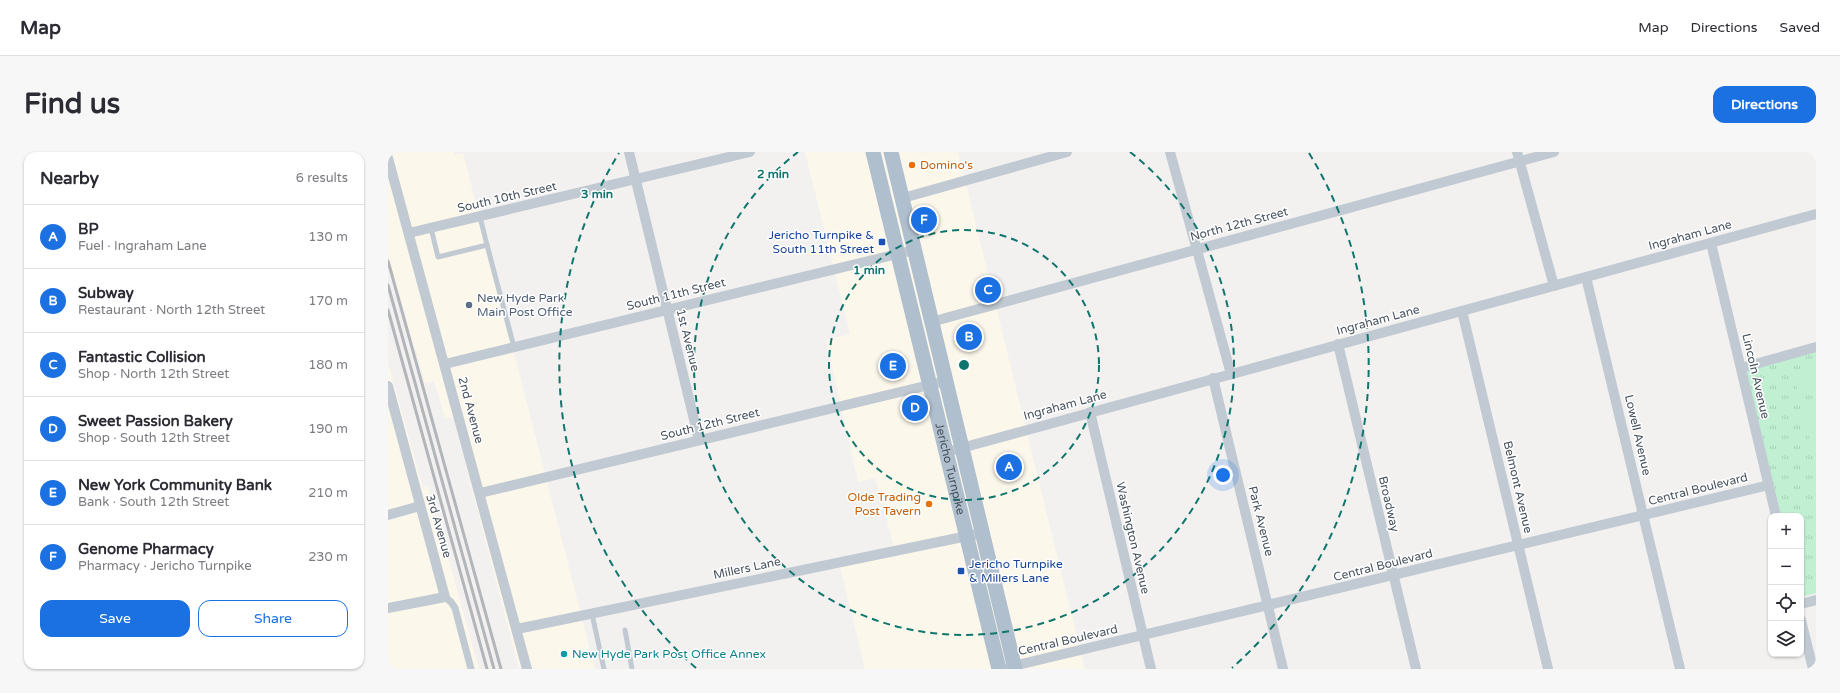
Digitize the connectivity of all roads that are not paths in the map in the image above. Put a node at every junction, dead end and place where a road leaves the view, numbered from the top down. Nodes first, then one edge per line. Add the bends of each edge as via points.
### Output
1 (629, 152) edge
2 (750, 152) edge
3 (874, 152) edge
4 (891, 152) edge
5 (1067, 152) edge
6 (1170, 152) edge
7 (1554, 152) edge
8 (1519, 157) edge
9 (388, 158) edge
10 (636, 180) junction
11 (903, 198) junction
12 (1816, 214) edge
13 (480, 217) junction
14 (431, 228) junction
15 (409, 233) junction
16 (1711, 243) junction
17 (487, 245) junction
18 (1197, 249) junction
19 (914, 250) junction
20 (898, 254) junction
21 (1586, 277) junction
22 (1554, 286) junction
23 (907, 288) junction
24 (667, 310) junction
25 (1462, 311) junction
26 (932, 322) junction
27 (1338, 344) junction
28 (514, 347) junction
29 (1816, 347) edge
30 (445, 364) junction
31 (1741, 368) junction
32 (1231, 374) junction
33 (1213, 378) junction
34 (946, 381) junction
35 (930, 385) junction
36 (388, 386) edge
37 (1090, 412) junction
38 (699, 440) junction
39 (962, 448) junction
40 (947, 452) junction
41 (1768, 485) junction
42 (480, 493) junction
43 (420, 506) junction
44 (1775, 513) edge
45 (388, 515) edge
46 (1644, 515) junction
47 (982, 533) junction
48 (967, 536) junction
49 (1518, 545) junction
50 (1393, 576) junction
51 (445, 597) junction
52 (1816, 600) edge
53 (1804, 603) edge
54 (1268, 606) junction
55 (388, 608) edge
56 (592, 614) junction
57 (1801, 621) edge
58 (517, 629) junction
59 (625, 630) dead end
60 (1143, 636) junction
61 (1011, 668) edge
62 (471, 669) edge
63 (527, 669) edge
64 (604, 669) edge
65 (632, 669) edge
66 (999, 669) edge
67 (1151, 669) edge
68 (1283, 669) edge
69 (1416, 669) edge
70 (1548, 669) edge
71 (1680, 669) edge
72 (1813, 669) edge

1 - 10 street, 1st Avenue
2 - 10 street, South 10th Street
3 - 20 main road, Jericho Turnpike
4 - 11 main road, Jericho Turnpike
5 - 11 street
6 - 18 street
7 - 8 street, North 12th Street
8 - 18 street, North 12th Street
8 - 22 street
9 - 15 street, 2nd Avenue
10 - 13 street, South 10th Street
10 - 24 street, 1st Avenue
11 - 19 main road, Jericho Turnpike
12 - 16 street, Ingraham Lane
13 - 14 street, South 10th Street
13 - 17 lane
14 - 15 street, South 10th Street
14 - 17 lane via 438,257
15 - 30 street, 2nd Avenue
16 - 21 street, Ingraham Lane
16 - 31 street, Lincoln Avenue
17 - 28 lane
18 - 26 street, North 12th Street
18 - 32 street
19 - 20 street, South 11th Street
19 - 26 main road, Jericho Turnpike
20 - 23 main road, Jericho Turnpike
20 - 24 street, South 11th Street
21 - 22 street, Ingraham Lane
21 - 46 street, Lowell Avenue
22 - 25 street, Ingraham Lane
23 - 26 main road via 916,295 923,320
23 - 35 main road, Jericho Turnpike
24 - 28 street, South 11th Street
24 - 38 street, 1st Avenue
25 - 27 street, Ingraham Lane
25 - 49 street, Belmont Avenue
26 - 34 main road, Jericho Turnpike
27 - 32 street, Ingraham Lane
27 - 50 street, Broadway
28 - 30 street, South 11th Street
29 - 31 street
30 - 42 street, 2nd Avenue
31 - 41 street, Lincoln Avenue
32 - 33 street, Ingraham Lane
33 - 37 street, Ingraham Lane
33 - 54 street, Park Avenue
34 - 35 street, South 12th Street
34 - 39 main road, Jericho Turnpike
35 - 38 street, South 12th Street
35 - 40 main road, Jericho Turnpike
36 - 43 street, 3rd Avenue
37 - 39 street, Ingraham Lane
37 - 60 street, Washington Avenue
38 - 42 street, South 12th Street
39 - 40 street, Ingraham Lane
39 - 47 main road, Jericho Turnpike
40 - 48 main road, Jericho Turnpike
41 - 44 street, Lincoln Avenue
41 - 46 street, Central Boulevard
42 - 58 street, 2nd Avenue
43 - 45 street
43 - 51 street, 3rd Avenue
46 - 49 street, Central Boulevard
46 - 71 street, Lowell Avenue
47 - 48 street, Millers Lane
47 - 61 main road, Jericho Turnpike
48 - 56 street, Millers Lane
48 - 66 main road, Jericho Turnpike
49 - 50 street, Central Boulevard
49 - 70 street, Belmont Avenue
50 - 54 street, Central Boulevard
50 - 69 street, Broadway
51 - 55 street
51 - 62 street, 3rd Avenue via 455,608
52 - 53 street
54 - 60 street, Central Boulevard
54 - 68 street, Park Avenue
56 - 58 street, Millers Lane
56 - 64 lane
57 - 72 street
58 - 63 street, 2nd Avenue
59 - 65 lane
60 - 61 street, Central Boulevard
60 - 67 street, Washington Avenue

